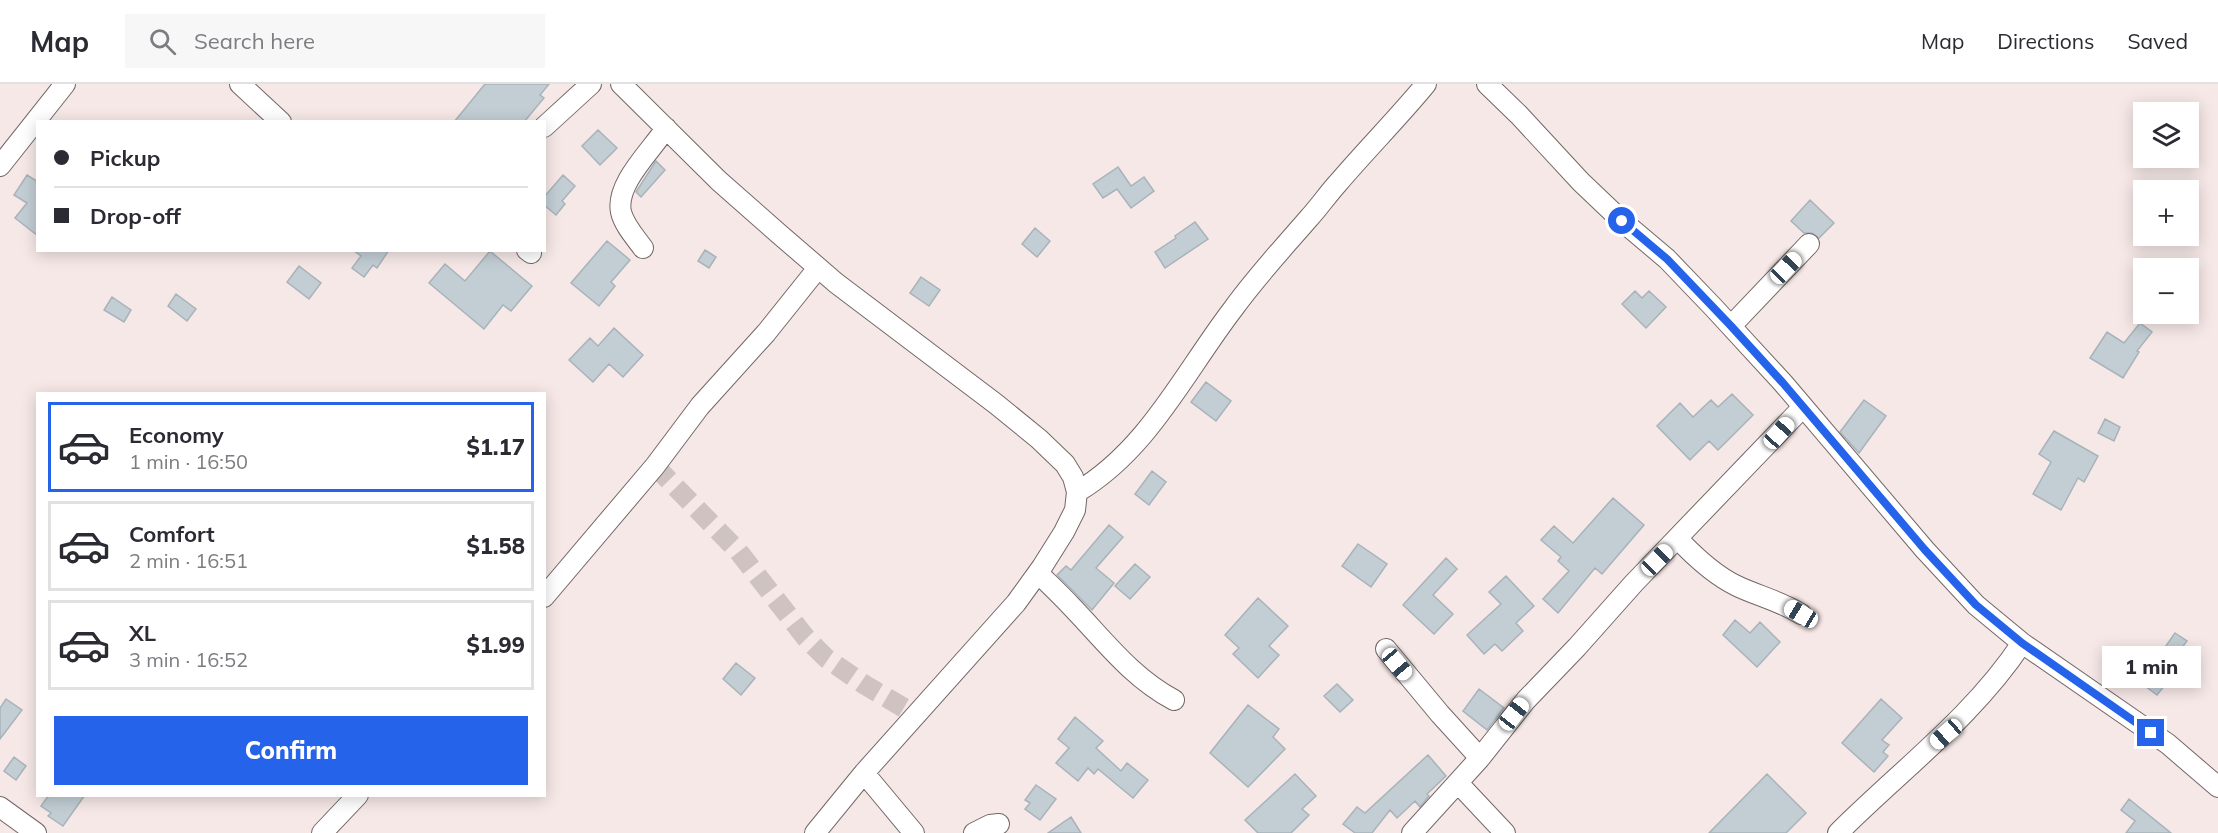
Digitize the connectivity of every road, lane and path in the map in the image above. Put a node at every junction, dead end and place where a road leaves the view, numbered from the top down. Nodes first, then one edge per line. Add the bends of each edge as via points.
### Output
1 (65, 84) edge
2 (240, 84) edge
3 (591, 84) edge
4 (621, 84) edge
5 (1426, 84) edge
6 (1487, 84) edge
7 (36, 120) edge
8 (279, 120) edge
9 (36, 121) edge
10 (546, 126) edge
11 (666, 128) junction
12 (0, 166) edge
13 (1809, 244) dead end
14 (643, 248) dead end
15 (818, 268) junction
16 (1731, 326) junction
17 (1803, 407) junction
18 (1077, 492) junction
19 (1678, 539) junction
20 (1038, 573) junction
21 (546, 595) edge
22 (1801, 614) dead end
23 (2022, 643) junction
24 (1386, 650) dead end
25 (1174, 700) dead end
26 (1480, 758) junction
27 (864, 773) junction
28 (1458, 783) junction
29 (2218, 788) edge
30 (356, 797) edge
31 (0, 807) edge
32 (999, 824) dead end
33 (36, 833) edge
34 (322, 833) edge
35 (815, 833) edge
36 (914, 833) edge
37 (974, 833) edge
38 (1412, 833) edge
39 (1504, 833) edge
40 (1838, 833) edge

1 - 7 street
2 - 8 street
3 - 10 street
4 - 11 street
5 - 18 street via 1285,243 1149,428 1108,472
6 - 16 street via 1581,182 1667,259
9 - 12 street
11 - 14 street via 628,180 621,199 621,212
11 - 15 street
13 - 16 street
15 - 18 street via 1039,439 1065,464
15 - 21 street
16 - 17 street
17 - 19 street
17 - 23 street via 1976,605
18 - 20 street via 1075,510
19 - 22 street via 1704,564 1734,584
19 - 26 street via 1526,700
20 - 25 street via 1130,669
20 - 27 street via 1016,603
23 - 29 street via 2168,744
23 - 40 street via 1946,734
24 - 26 street
26 - 28 street
27 - 35 street
27 - 36 street
28 - 38 street
28 - 39 street
30 - 34 street
31 - 33 street
32 - 37 street

